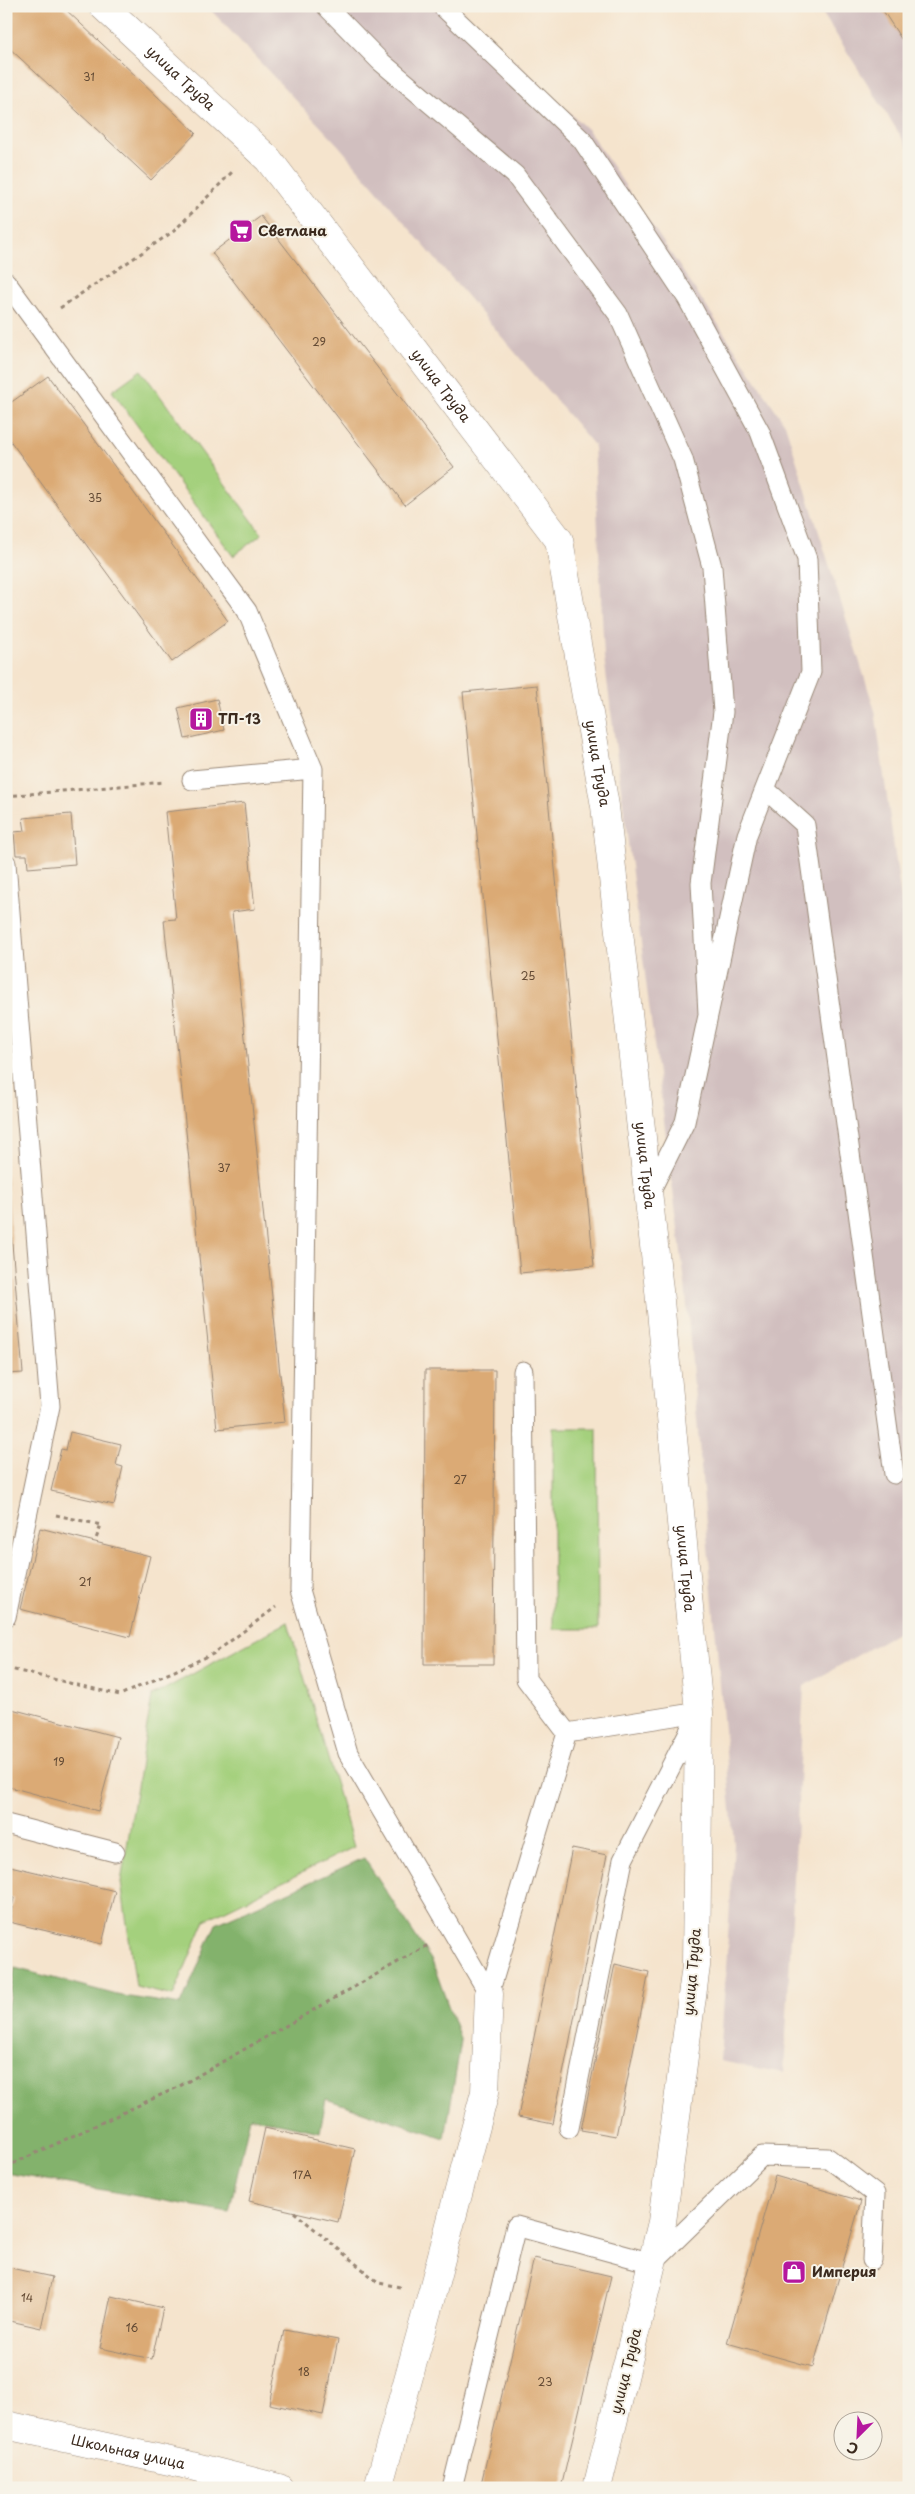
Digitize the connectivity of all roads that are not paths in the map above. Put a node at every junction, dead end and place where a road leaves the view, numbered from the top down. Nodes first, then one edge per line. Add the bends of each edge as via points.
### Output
1 (103, 6) edge
2 (326, 6) edge
3 (442, 6) edge
4 (6, 282) edge
5 (312, 769) junction
6 (192, 780) road end
7 (764, 788) junction
8 (6, 863) edge
9 (708, 1014) junction
10 (648, 1195) junction
11 (522, 1371) dead end
12 (894, 1474) dead end
13 (6, 1617) edge
14 (699, 1712) junction
15 (567, 1733) junction
16 (6, 1824) edge
17 (115, 1852) dead end
18 (489, 1994) junction
19 (569, 2128) dead end
20 (872, 2260) dead end
21 (652, 2264) junction
22 (6, 2425) edge
23 (279, 2488) edge
24 (378, 2488) edge
25 (452, 2488) edge
26 (597, 2488) edge

1 - 10 street, улица Труда via 268,159 559,540 605,806
2 - 9 lane via 380,61 515,175 618,314 683,459 712,567 723,712 701,883
3 - 7 lane via 582,140 687,298 760,432 807,559 811,672
4 - 5 lane via 248,612
5 - 6 lane
5 - 18 lane via 300,1590 348,1754
7 - 9 lane via 747,835
7 - 12 lane via 805,825
8 - 13 lane via 50,1406
9 - 10 lane via 685,1122
10 - 14 street, улица Труда
11 - 15 lane via 526,1679
14 - 15 lane
14 - 19 lane via 623,1860
14 - 21 street, улица Труда via 696,1966 662,2222
15 - 18 lane
16 - 17 lane
18 - 24 street via 485,2092
20 - 21 lane via 875,2194 828,2158 762,2156
21 - 25 lane via 516,2226
21 - 26 street, улица Труда
22 - 23 street, Школьная улица

